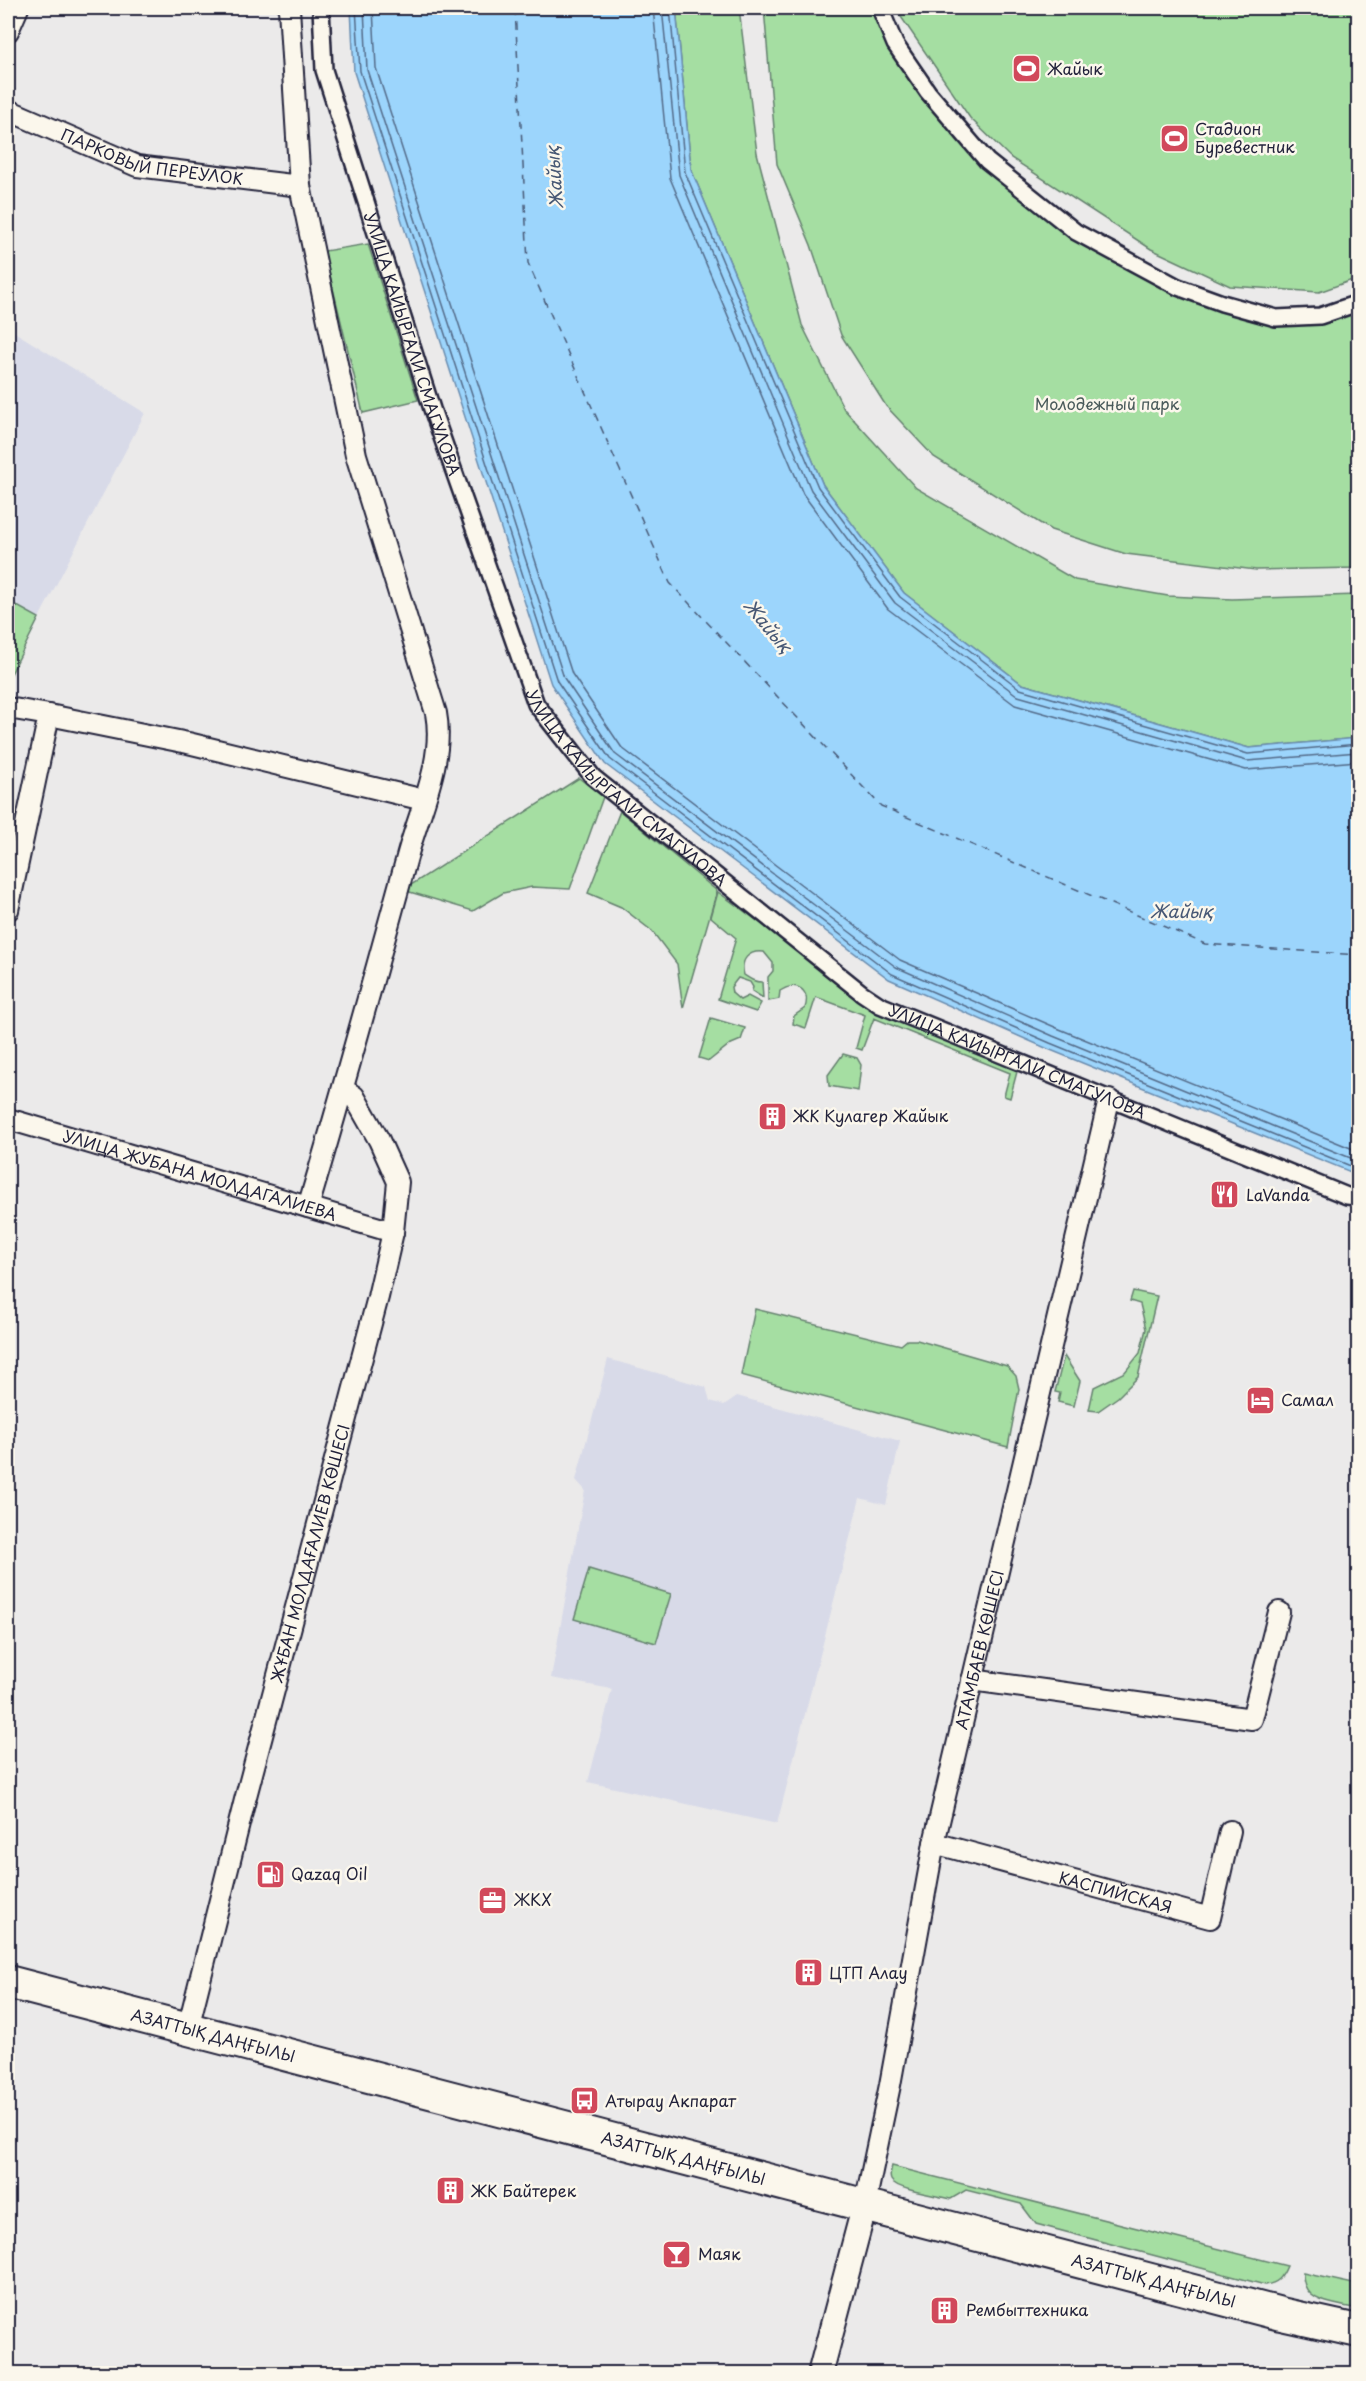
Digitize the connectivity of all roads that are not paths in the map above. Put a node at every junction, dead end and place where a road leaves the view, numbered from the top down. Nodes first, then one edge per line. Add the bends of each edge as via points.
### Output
1 (18, 8) edge
2 (289, 8) edge
3 (321, 8) edge
4 (880, 8) edge
5 (8, 31) edge
6 (8, 110) edge
7 (300, 186) junction
8 (1359, 303) edge
9 (8, 708) edge
10 (49, 715) junction
11 (424, 800) junction
12 (8, 910) edge
13 (344, 1089) junction
14 (1109, 1100) junction
15 (8, 1119) edge
16 (1359, 1197) edge
17 (308, 1207) junction
18 (393, 1232) junction
19 (1279, 1612) dead end
20 (972, 1680) junction
21 (1230, 1831) dead end
22 (934, 1843) junction
23 (8, 1982) edge
24 (188, 2028) junction
25 (865, 2204) junction
26 (1359, 2331) edge
27 (820, 2373) edge

1 - 5 street
2 - 7 street
3 - 14 street, УЛИЦА КАЙЫРГАЛИ СМАГУЛОВА via 324,70 432,409 536,705 593,777 862,993 880,1005
4 - 8 street via 894,44 928,92 987,161 1076,232 1178,287 1276,318 1320,316
6 - 7 street, ПАРКОВЫЙ ПЕРЕУЛОК via 137,166
7 - 11 street via 356,455 440,731 439,750
9 - 10 street
10 - 11 street via 188,743
10 - 12 street
11 - 13 street
13 - 17 street
13 - 18 street, ЖҰБАН МОЛДАҒАЛИЕВ КӨШЕСІ via 354,1096 380,1140 398,1182
14 - 16 street, УЛИЦА КАЙЫРГАЛИ СМАГУЛОВА via 1347,1196
14 - 20 street, АТАМБАЕВ КӨШЕСІ
15 - 17 street, УЛИЦА ЖУБАНА МОЛДАГАЛИЕВА
17 - 18 street, УЛИЦА ЖУБАНА МОЛДАГАЛИЕВА
18 - 24 street, ЖҰБАН МОЛДАҒАЛИЕВ КӨШЕСІ
19 - 20 street via 1252,1719
20 - 22 street, АТАМБАЕВ КӨШЕСІ
21 - 22 street, КАСПИЙСКАЯ via 1210,1918
22 - 25 street, АТАМБАЕВ КӨШЕСІ via 891,2085
23 - 24 main road, АЗАТТЫҚ ДАҢҒЫЛЫ
24 - 25 main road, АЗАТТЫҚ ДАҢҒЫЛЫ
25 - 26 main road, АЗАТТЫҚ ДАҢҒЫЛЫ
25 - 27 street

